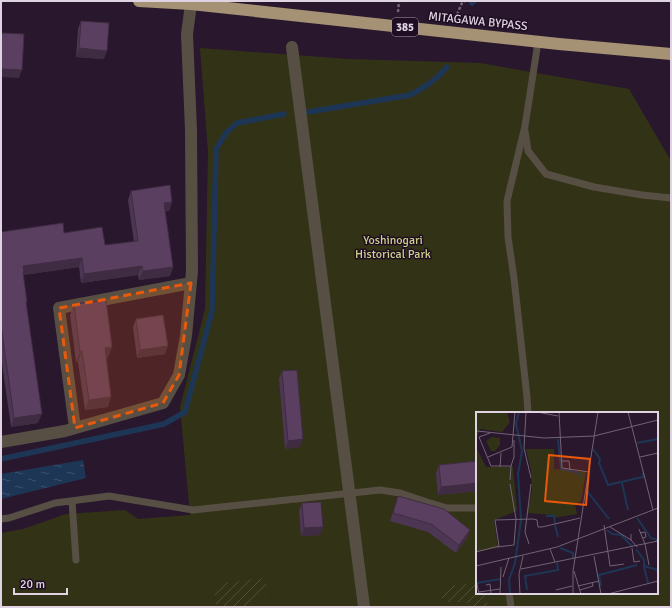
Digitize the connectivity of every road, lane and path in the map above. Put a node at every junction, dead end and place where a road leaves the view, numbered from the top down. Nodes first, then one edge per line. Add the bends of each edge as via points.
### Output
1 (139, 1) edge
2 (191, 4) junction
3 (538, 42) junction
4 (292, 47) dead end
5 (671, 54) edge
6 (525, 126) junction
7 (671, 198) edge
8 (191, 283) junction
9 (528, 412) edge
10 (74, 428) junction
11 (1, 442) edge
12 (350, 493) junction
13 (72, 501) junction
14 (476, 508) edge
15 (1, 519) edge
16 (76, 560) dead end
17 (510, 594) edge
18 (364, 607) edge
19 (511, 607) edge

1 - 2 highway, MITAGAWA BYPASS / 385
2 - 3 highway, MITAGAWA BYPASS / 385
2 - 8 street via 187,34 191,130
3 - 5 highway, MITAGAWA BYPASS / 385
3 - 6 lane
4 - 12 street
6 - 7 lane via 528,151 546,174 594,187
6 - 9 lane via 507,201 508,237
8 - 10 street via 179,375 163,403
8 - 10 street via 59,308
10 - 11 street
12 - 13 lane via 192,510 109,496
12 - 14 lane via 380,490 400,493 447,508
12 - 18 street
13 - 15 lane via 55,503
13 - 16 lane
17 - 19 lane

